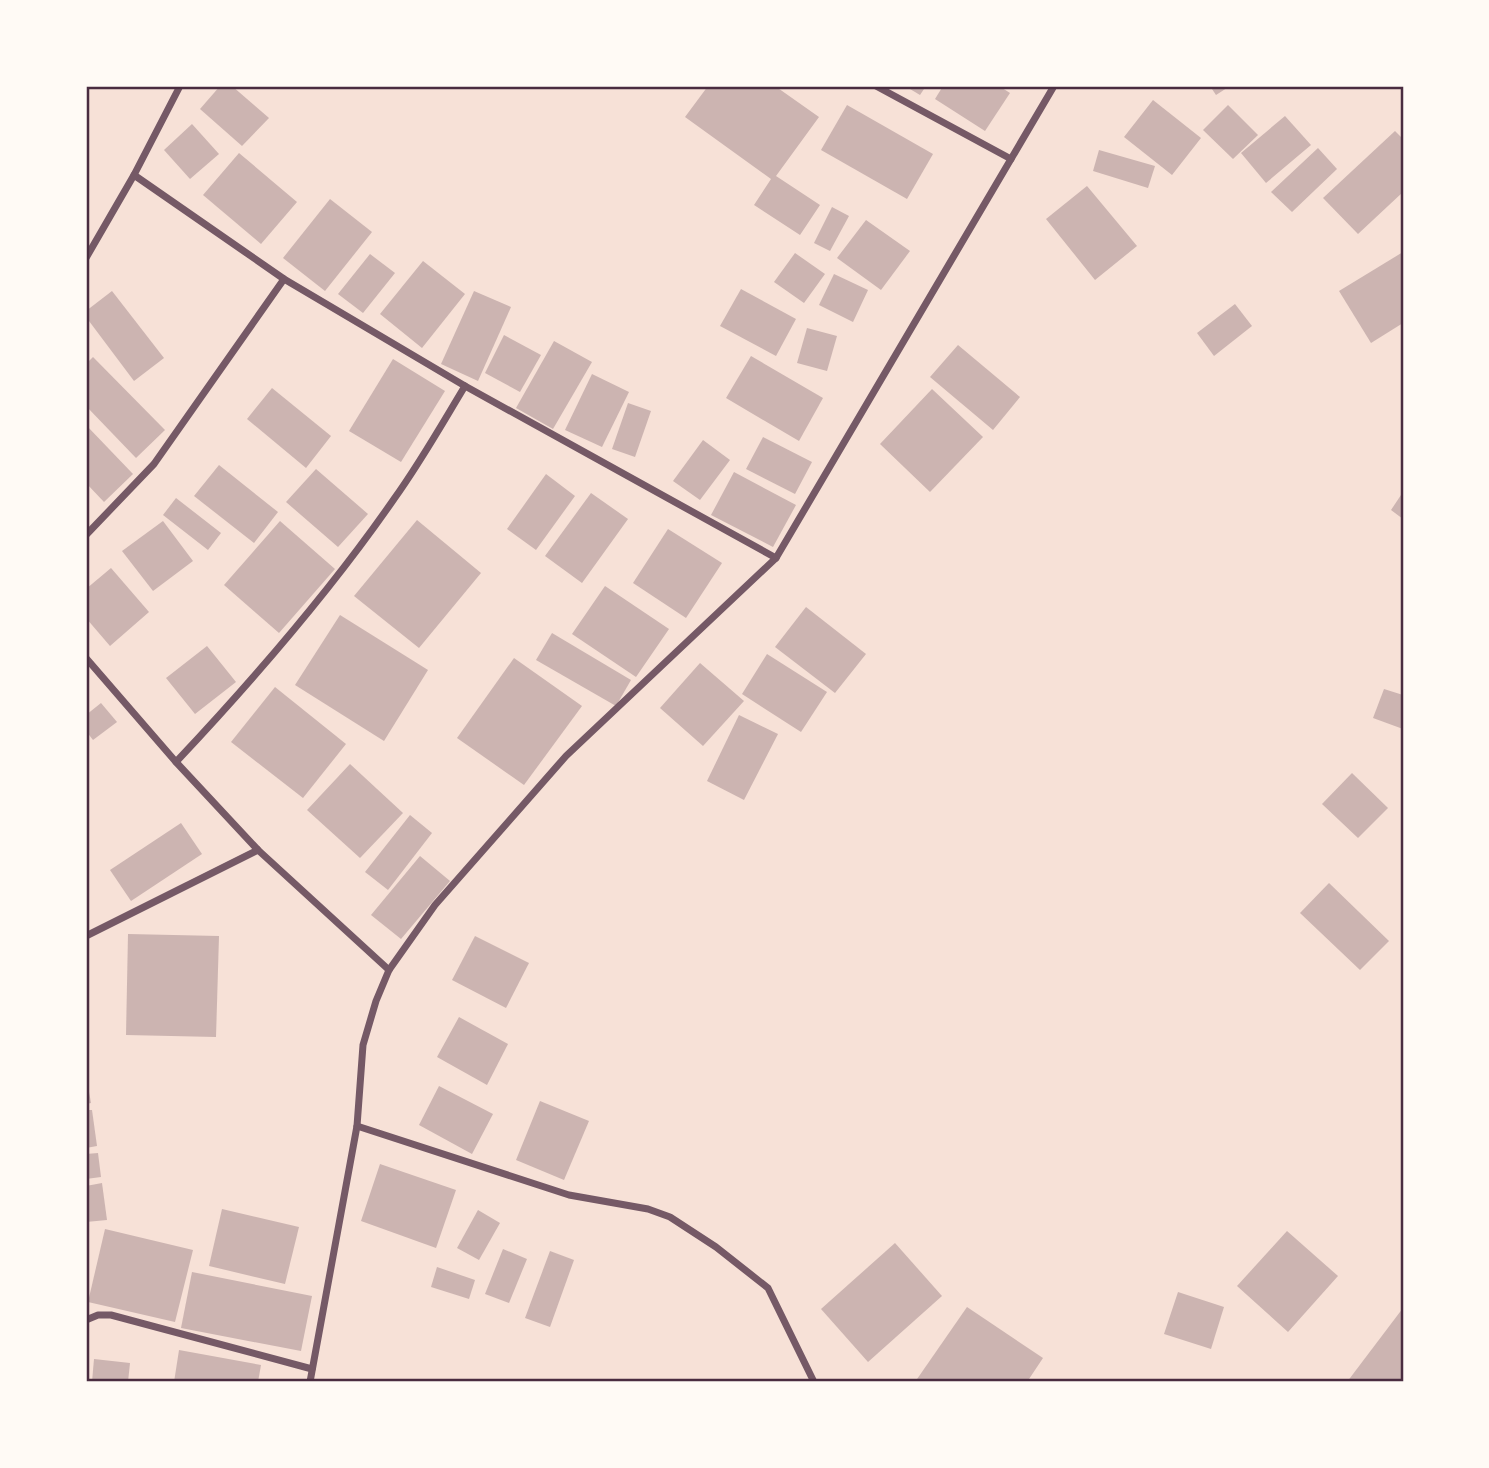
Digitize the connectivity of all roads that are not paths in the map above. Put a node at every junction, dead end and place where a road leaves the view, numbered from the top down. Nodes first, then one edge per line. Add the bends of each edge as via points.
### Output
1 (180, 86) edge
2 (876, 86) edge
3 (1054, 86) edge
4 (1011, 159) junction
5 (134, 175) junction
6 (86, 258) edge
7 (284, 279) junction
8 (465, 386) junction
9 (86, 535) edge
10 (776, 558) junction
11 (86, 658) edge
12 (176, 762) junction
13 (258, 850) junction
14 (86, 936) edge
15 (389, 970) junction
16 (357, 1126) junction
17 (86, 1320) edge
18 (312, 1369) junction
19 (310, 1382) edge
20 (814, 1382) edge

1 - 5 street
2 - 4 street
3 - 4 street
4 - 10 street
5 - 6 street
5 - 7 street
7 - 8 street
7 - 9 street via 154,464
8 - 10 street
8 - 12 street via 395,498 328,587 251,682
10 - 15 street via 566,756 450,887
11 - 12 street
12 - 13 street
13 - 14 street
13 - 15 street
15 - 16 street via 363,1045
16 - 18 street
16 - 20 street via 569,1195 670,1217 768,1288
17 - 18 street via 111,1315
18 - 19 street

